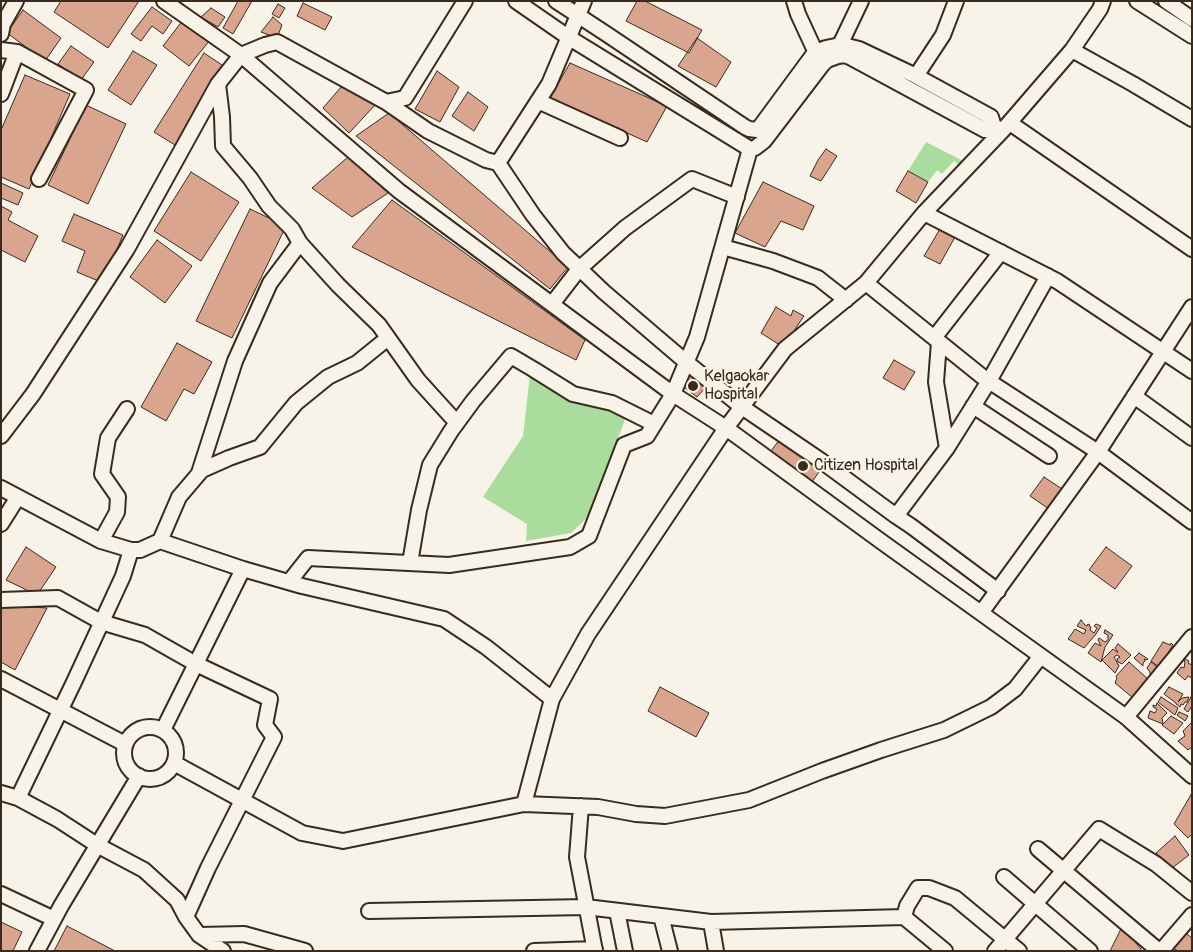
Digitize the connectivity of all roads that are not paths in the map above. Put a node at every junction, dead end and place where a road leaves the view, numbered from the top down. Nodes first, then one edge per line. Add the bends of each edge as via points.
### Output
1 (16, 1) edge
2 (164, 1) edge
3 (464, 1) edge
4 (516, 1) edge
5 (556, 1) edge
6 (584, 1) edge
7 (794, 1) edge
8 (861, 1) edge
9 (956, 1) edge
10 (1114, 1) edge
11 (1137, 1) edge
12 (1166, 1) edge
13 (1102, 5) edge
14 (1186, 15) edge
15 (577, 16) junction
16 (1172, 24) junction
17 (1, 34) edge
18 (1192, 36) edge
19 (568, 37) junction
20 (840, 45) junction
21 (1, 50) edge
22 (1072, 50) junction
23 (17, 52) junction
24 (816, 53) junction
25 (240, 55) junction
26 (916, 76) junction
27 (218, 84) junction
28 (1, 94) edge
29 (538, 101) junction
30 (386, 102) junction
31 (1192, 119) edge
32 (1002, 126) junction
33 (620, 138) dead end
34 (750, 149) junction
35 (498, 163) junction
36 (39, 179) dead end
37 (737, 197) junction
38 (924, 213) junction
39 (300, 242) junction
40 (723, 247) junction
41 (1192, 249) edge
42 (1001, 252) junction
43 (579, 268) junction
44 (1048, 276) junction
45 (866, 283) junction
46 (846, 300) junction
47 (552, 304) junction
48 (1192, 307) edge
49 (388, 338) junction
50 (937, 340) junction
51 (1162, 352) junction
52 (686, 362) junction
53 (1192, 371) edge
54 (989, 381) junction
55 (672, 394) junction
56 (1134, 396) junction
57 (973, 406) junction
58 (742, 407) junction
59 (127, 409) dead end
60 (457, 423) junction
61 (654, 424) junction
62 (726, 428) junction
63 (1, 436) edge
64 (1192, 438) edge
65 (946, 448) junction
66 (1098, 452) junction
67 (1049, 456) dead end
68 (199, 473) junction
69 (1, 488) edge
70 (18, 497) junction
71 (896, 516) junction
72 (1192, 522) edge
73 (1, 524) edge
74 (101, 541) junction
75 (160, 541) junction
76 (131, 550) junction
77 (410, 563) junction
78 (242, 569) junction
79 (289, 582) junction
80 (998, 591) junction
81 (1, 600) edge
82 (981, 613) junction
83 (101, 622) junction
84 (1190, 641) edge
85 (1041, 656) junction
86 (196, 664) junction
87 (1, 679) edge
88 (552, 699) junction
89 (60, 710) junction
90 (1126, 717) junction
91 (163, 730) junction
92 (126, 744) junction
93 (174, 763) junction
94 (138, 776) junction
95 (1192, 776) edge
96 (1, 793) edge
97 (18, 798) junction
98 (242, 800) junction
99 (524, 804) junction
100 (581, 806) junction
101 (97, 846) junction
102 (1038, 849) dead end
103 (1064, 870) junction
104 (1004, 877) dead end
105 (1192, 893) edge
106 (1, 894) edge
107 (1035, 904) junction
108 (586, 907) junction
109 (368, 911) dead end
110 (617, 911) junction
111 (1192, 915) edge
112 (661, 916) junction
113 (186, 917) junction
114 (904, 917) junction
115 (54, 919) junction
116 (711, 922) junction
117 (199, 935) junction
118 (1005, 940) junction
119 (595, 950) edge
120 (37, 951) edge
121 (223, 951) edge
122 (305, 951) edge
123 (534, 951) edge
124 (625, 951) edge
125 (670, 951) edge
126 (716, 951) edge
127 (945, 951) edge
128 (996, 951) edge
129 (1018, 951) edge
130 (1090, 951) edge
131 (1160, 951) edge

1 - 17 street
2 - 25 street
3 - 30 street via 406,98
4 - 19 street
5 - 15 street
6 - 15 street
7 - 24 street
8 - 20 street
9 - 26 street via 943,35
10 - 13 street
11 - 16 street
12 - 14 street
13 - 22 street
14 - 16 street
15 - 19 street
15 - 24 street via 753,130 760,128
16 - 18 street
19 - 29 street via 549,84
19 - 34 street
20 - 24 street
20 - 26 street via 859,49
21 - 23 street
22 - 31 street
22 - 32 street
23 - 28 street
23 - 36 street via 86,90
25 - 27 street
25 - 30 street via 277,42
25 - 47 street via 399,191
26 - 32 street via 992,117
27 - 39 street via 223,146
27 - 63 street via 127,249 33,394
29 - 33 street
29 - 35 street
30 - 35 street via 428,131
32 - 34 street via 985,130 850,57 838,56 822,65 764,141
32 - 38 street
32 - 41 street
34 - 37 street
35 - 43 street via 533,215
37 - 40 street
37 - 43 street via 692,179 624,228
38 - 42 street
38 - 45 street
39 - 49 street
39 - 68 street via 270,283 235,361
40 - 46 street via 818,278
40 - 52 street via 697,337
42 - 44 street
42 - 50 street
43 - 47 street
43 - 52 street
44 - 51 street
44 - 54 street
45 - 46 street
45 - 50 street
46 - 58 street via 785,349
47 - 55 street
48 - 51 street
49 - 60 street via 418,380
49 - 68 street via 357,363 328,377 296,403 260,448 229,458
50 - 54 street
50 - 65 street via 936,382
51 - 53 street
51 - 56 street
52 - 55 street
52 - 58 street
54 - 57 street
54 - 66 street
55 - 61 street
55 - 62 street
56 - 64 street
56 - 66 street
57 - 65 street
57 - 67 street
58 - 62 street
58 - 71 street
59 - 74 street via 108,438 102,474 118,497 116,512
60 - 61 street via 511,356 573,394 612,403
60 - 77 street via 430,464
61 - 77 street via 647,436 624,445 589,536 570,547 449,564
62 - 82 street
62 - 88 street via 588,634
65 - 71 street
66 - 72 street
66 - 80 street
68 - 75 street via 179,497
69 - 70 street
70 - 73 street
70 - 74 street
71 - 80 street
74 - 76 street
75 - 76 street via 140,550
75 - 78 street
76 - 83 street via 123,576
77 - 79 street via 308,558
78 - 79 street
78 - 86 street
79 - 88 street via 444,619
80 - 82 street
81 - 83 street via 58,598
82 - 85 street
83 - 86 street via 145,635
83 - 89 street
84 - 90 street
85 - 90 street
85 - 100 street via 1015,689 990,707 944,730 880,750 749,800 665,816
86 - 91 street
86 - 98 street via 270,699 265,725 274,737
87 - 89 street
88 - 99 street
89 - 92 street
89 - 97 street
90 - 95 street
91 - 92 street via 145,727 130,736
91 - 93 street via 175,745
92 - 94 street via 126,763
93 - 94 street via 159,778
93 - 98 street
94 - 101 street
96 - 97 street
97 - 101 street
98 - 99 street via 302,833 343,841
98 - 113 street
99 - 100 street
100 - 108 street via 577,857
101 - 113 street via 144,870 177,900
101 - 115 street
102 - 103 street
103 - 105 street via 1099,829 1156,864
103 - 107 street
103 - 131 street
104 - 107 street
106 - 115 street
107 - 118 street
107 - 130 street
108 - 109 street
108 - 110 street
108 - 119 street
110 - 112 street
110 - 124 street
111 - 131 street
112 - 116 street
112 - 125 street
113 - 117 street
114 - 116 street
114 - 118 street via 918,888 929,888 955,898
114 - 127 street
115 - 120 street
116 - 126 street
117 - 121 street
117 - 122 street via 244,934
118 - 128 street
118 - 129 street
119 - 123 street

